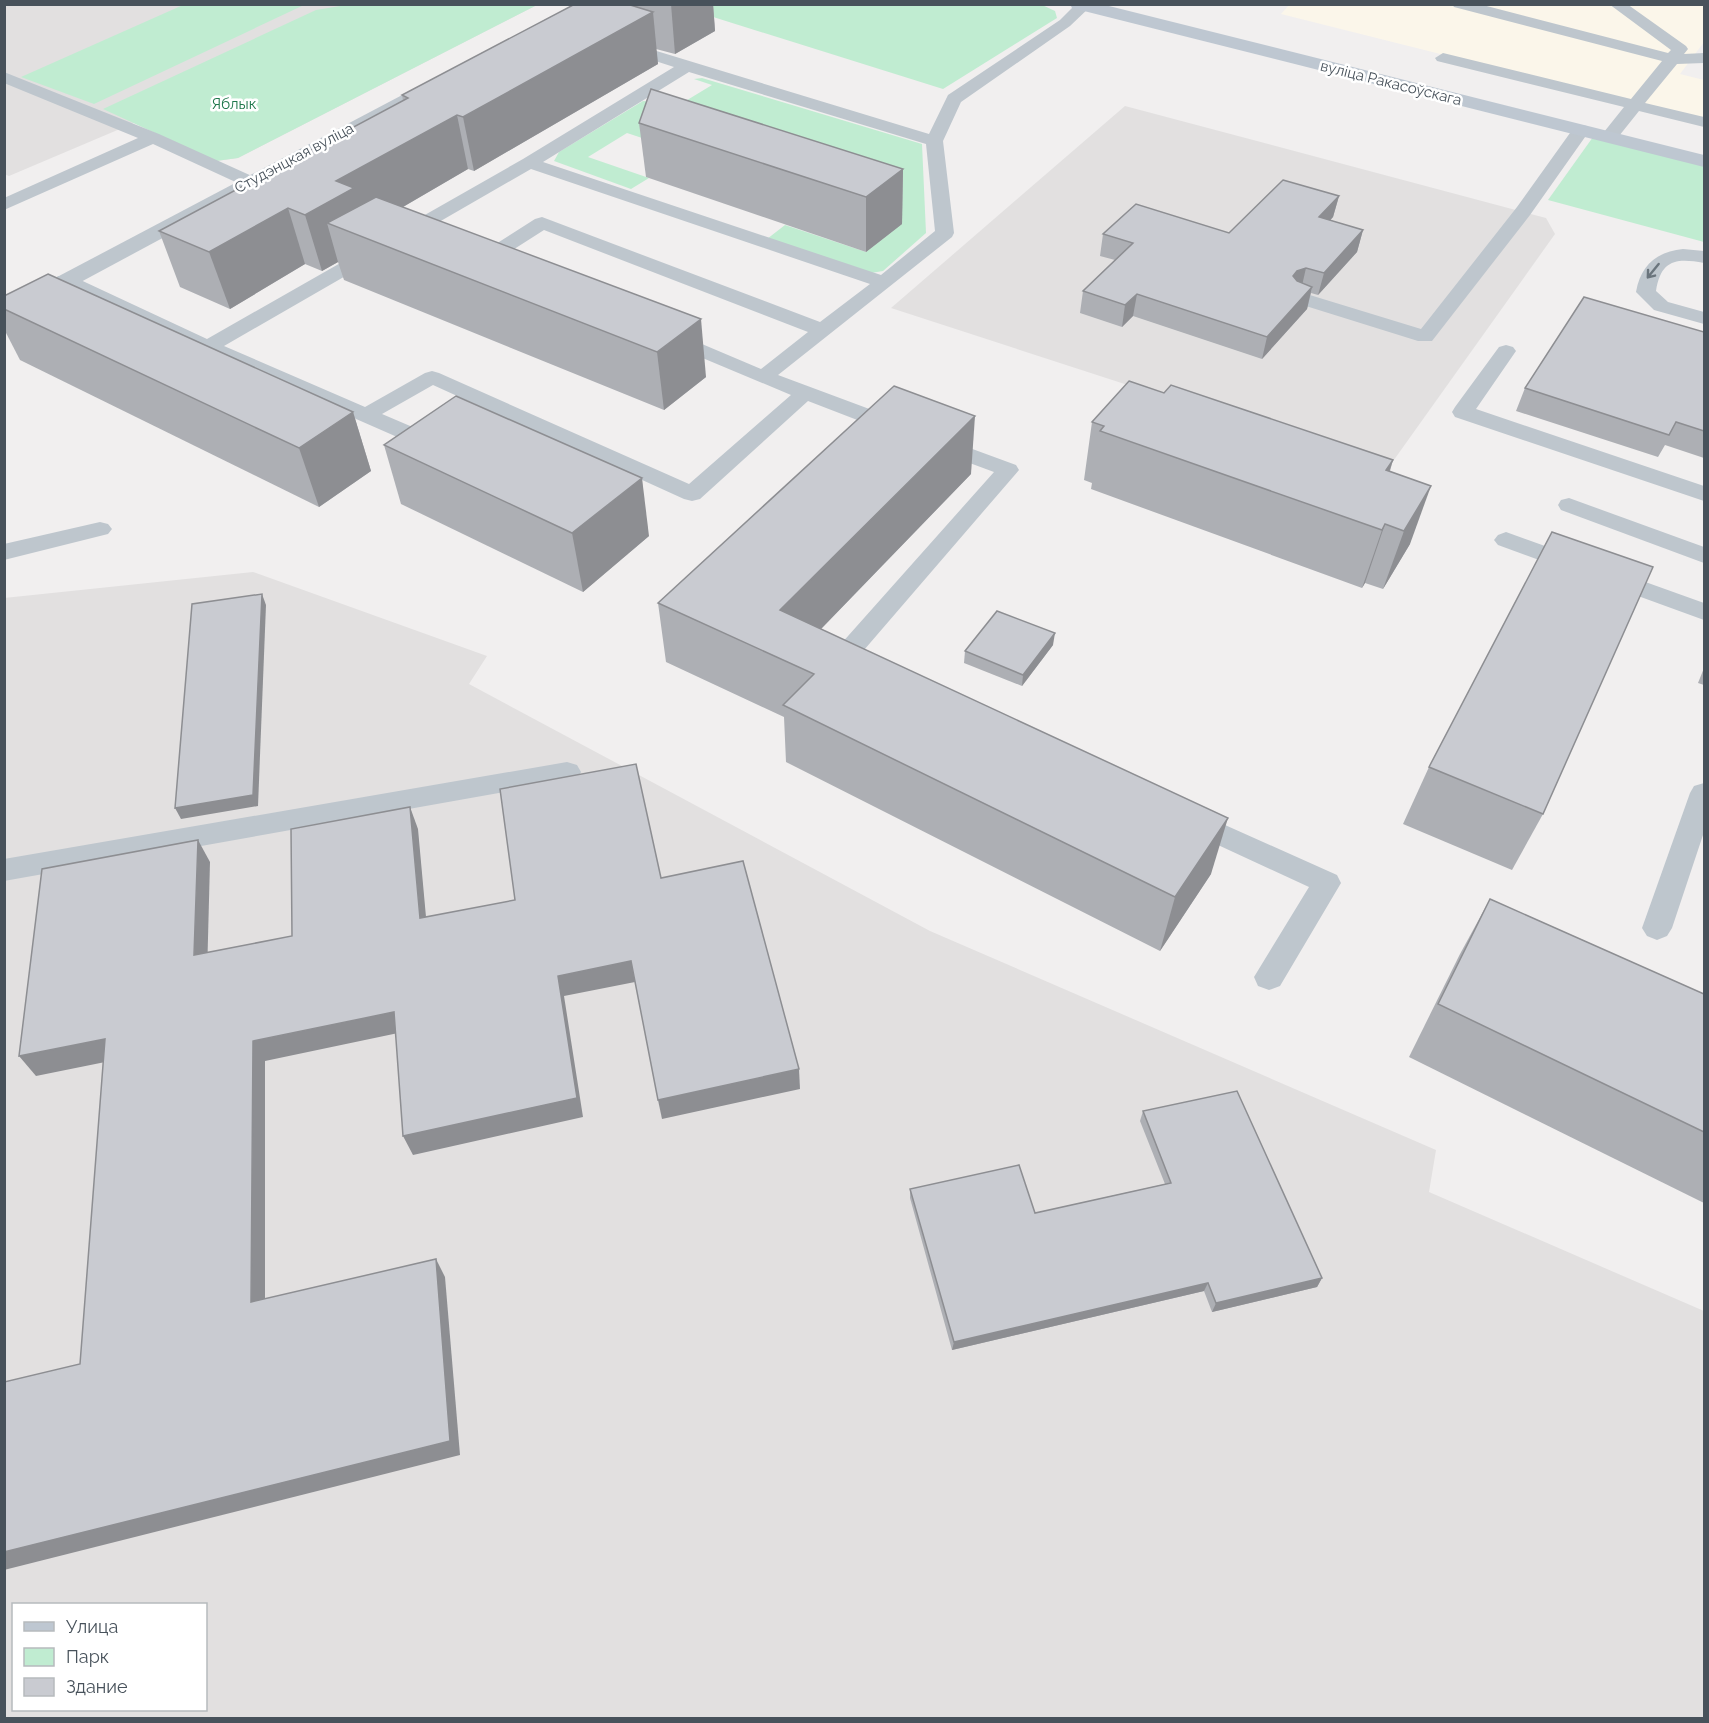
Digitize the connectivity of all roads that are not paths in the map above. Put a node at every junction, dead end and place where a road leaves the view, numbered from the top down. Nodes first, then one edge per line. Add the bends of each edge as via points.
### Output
1 (1459, 4) edge
2 (1616, 4) edge
3 (1080, 5) edge
4 (609, 42) edge
5 (1443, 58) dead end
6 (1704, 58) edge
7 (1669, 63) junction
8 (687, 66) junction
9 (456, 72) edge
10 (1695, 75) dead end
11 (4, 77) edge
12 (1636, 104) junction
13 (1704, 122) edge
14 (1581, 130) junction
15 (1609, 137) junction
16 (153, 138) junction
17 (934, 141) junction
18 (1704, 161) edge
19 (529, 163) junction
20 (248, 181) junction
21 (4, 205) edge
22 (412, 231) junction
23 (1704, 257) edge
24 (65, 280) junction
25 (884, 282) junction
26 (1300, 298) edge
27 (4, 314) edge
28 (1704, 318) edge
29 (645, 327) edge
30 (822, 330) junction
31 (208, 347) junction
32 (1506, 351) dead end
33 (763, 376) junction
34 (805, 393) junction
35 (366, 415) junction
36 (428, 442) edge
37 (1704, 494) edge
38 (1569, 505) dead end
39 (100, 529) dead end
40 (1506, 540) dead end
41 (4, 552) edge
42 (1704, 555) edge
43 (1704, 612) edge
44 (873, 675) edge
45 (567, 772) dead end
46 (1704, 793) edge
47 (1165, 809) edge
48 (4, 870) edge
49 (1657, 928) dead end
50 (1269, 977) dead end

1 - 7 lane
2 - 7 lane via 1680,49
3 - 14 main road, вуліца Ракасоўскага
3 - 17 lane via 1065,23 954,99
4 - 8 lane
5 - 12 lane
6 - 7 lane
7 - 10 lane
7 - 12 lane
8 - 17 lane
8 - 19 lane
9 - 20 street, Студэнцкая вуліца
11 - 16 lane
12 - 13 lane
12 - 15 lane
14 - 15 main road, вуліца Ракасоўскага
14 - 26 lane via 1524,211 1425,337
15 - 18 main road, вуліца Ракасоўскага
16 - 20 lane
16 - 21 lane
17 - 25 lane via 945,232
19 - 22 lane
19 - 25 lane
20 - 24 street, Студэнцкая вуліца
22 - 30 lane via 474,256 542,223
22 - 31 lane
23 -> 28 lane via 1672,254 1647,279 1646,292 1661,306
24 - 27 street, Студэнцкая вуліца
24 - 31 lane
25 - 30 lane
29 - 33 lane
30 - 33 lane
31 - 35 lane
32 - 37 lane via 1463,412
33 - 34 lane
34 - 35 lane via 693,494 432,377
34 - 44 lane via 1008,470 841,660
35 - 36 lane
38 - 42 lane
39 - 41 lane
40 - 43 lane
45 - 48 lane
46 - 49 lane
47 - 50 lane via 1327,883

